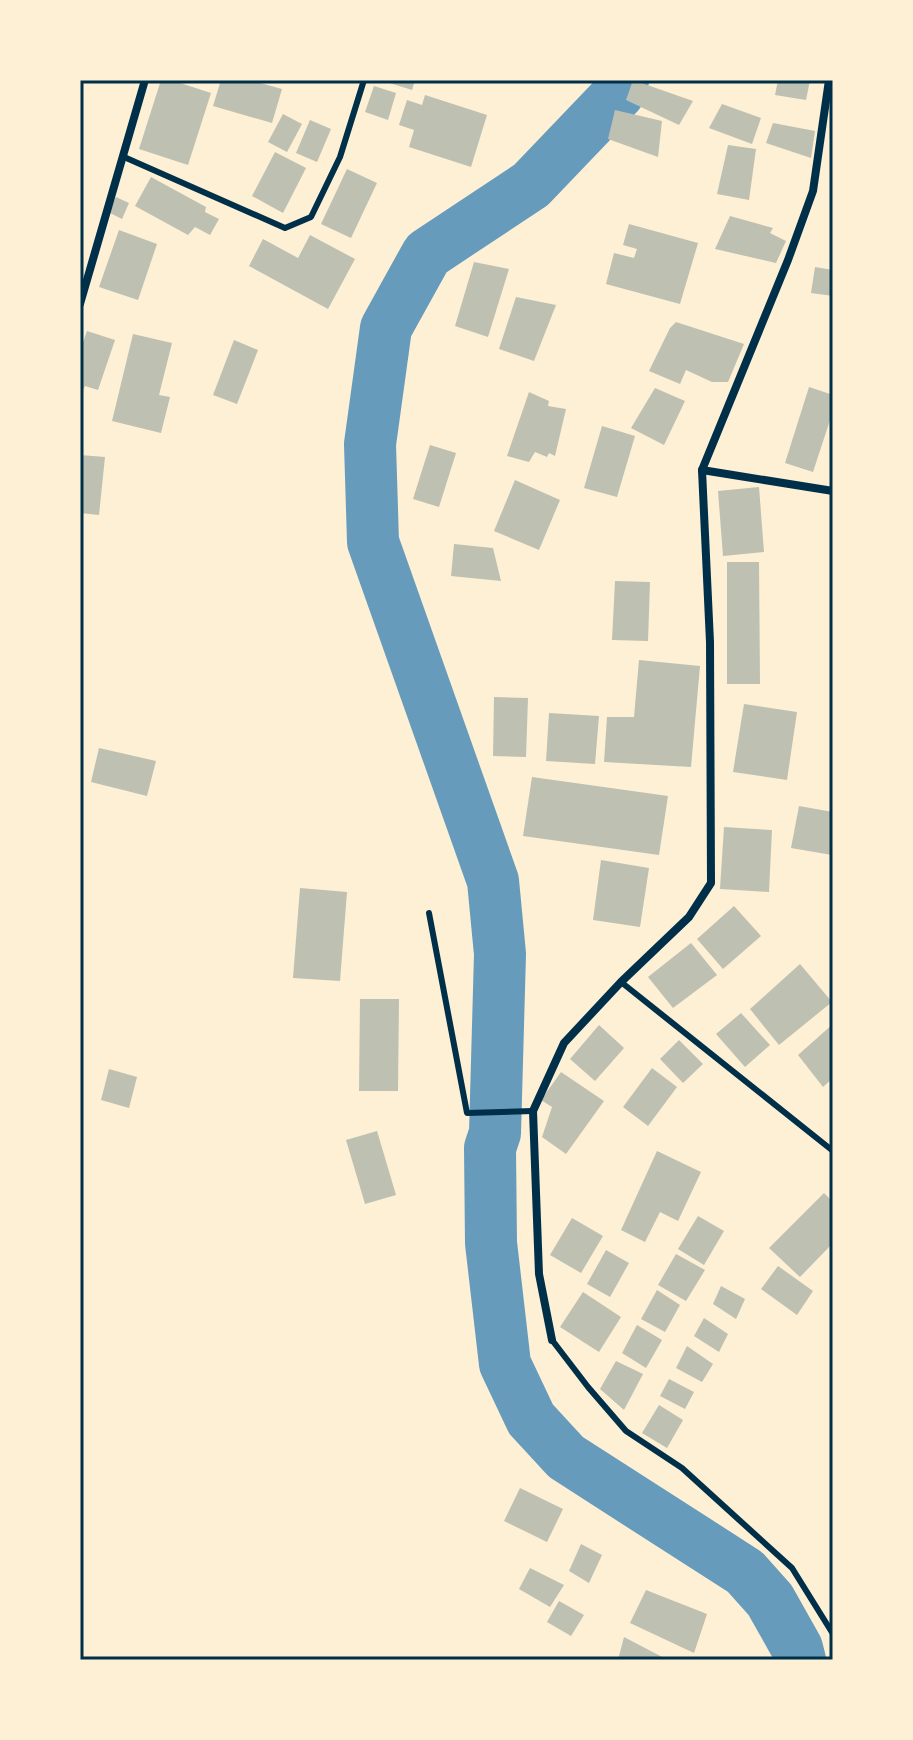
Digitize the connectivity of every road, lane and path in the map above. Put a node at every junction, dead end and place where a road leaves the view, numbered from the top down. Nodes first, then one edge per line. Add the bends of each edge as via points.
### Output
1 (145, 80) edge
2 (364, 80) edge
3 (829, 80) edge
4 (124, 157) junction
5 (80, 304) edge
6 (702, 470) junction
7 (833, 491) edge
8 (429, 913) dead end
9 (621, 982) junction
10 (533, 1111) junction
11 (833, 1151) edge
12 (552, 1340) joint
13 (833, 1634) edge

1 - 4 street
2 - 4 lane via 340,157 311,217 285,228
3 - 6 street via 813,191
4 - 5 street
6 - 7 street
6 - 9 street via 710,642 711,883 689,917
8 - 10 lane via 467,1113
9 - 10 street via 564,1043
9 - 11 lane
10 - 12 street via 539,1274
12 - 13 lane via 626,1431 682,1468 792,1568

